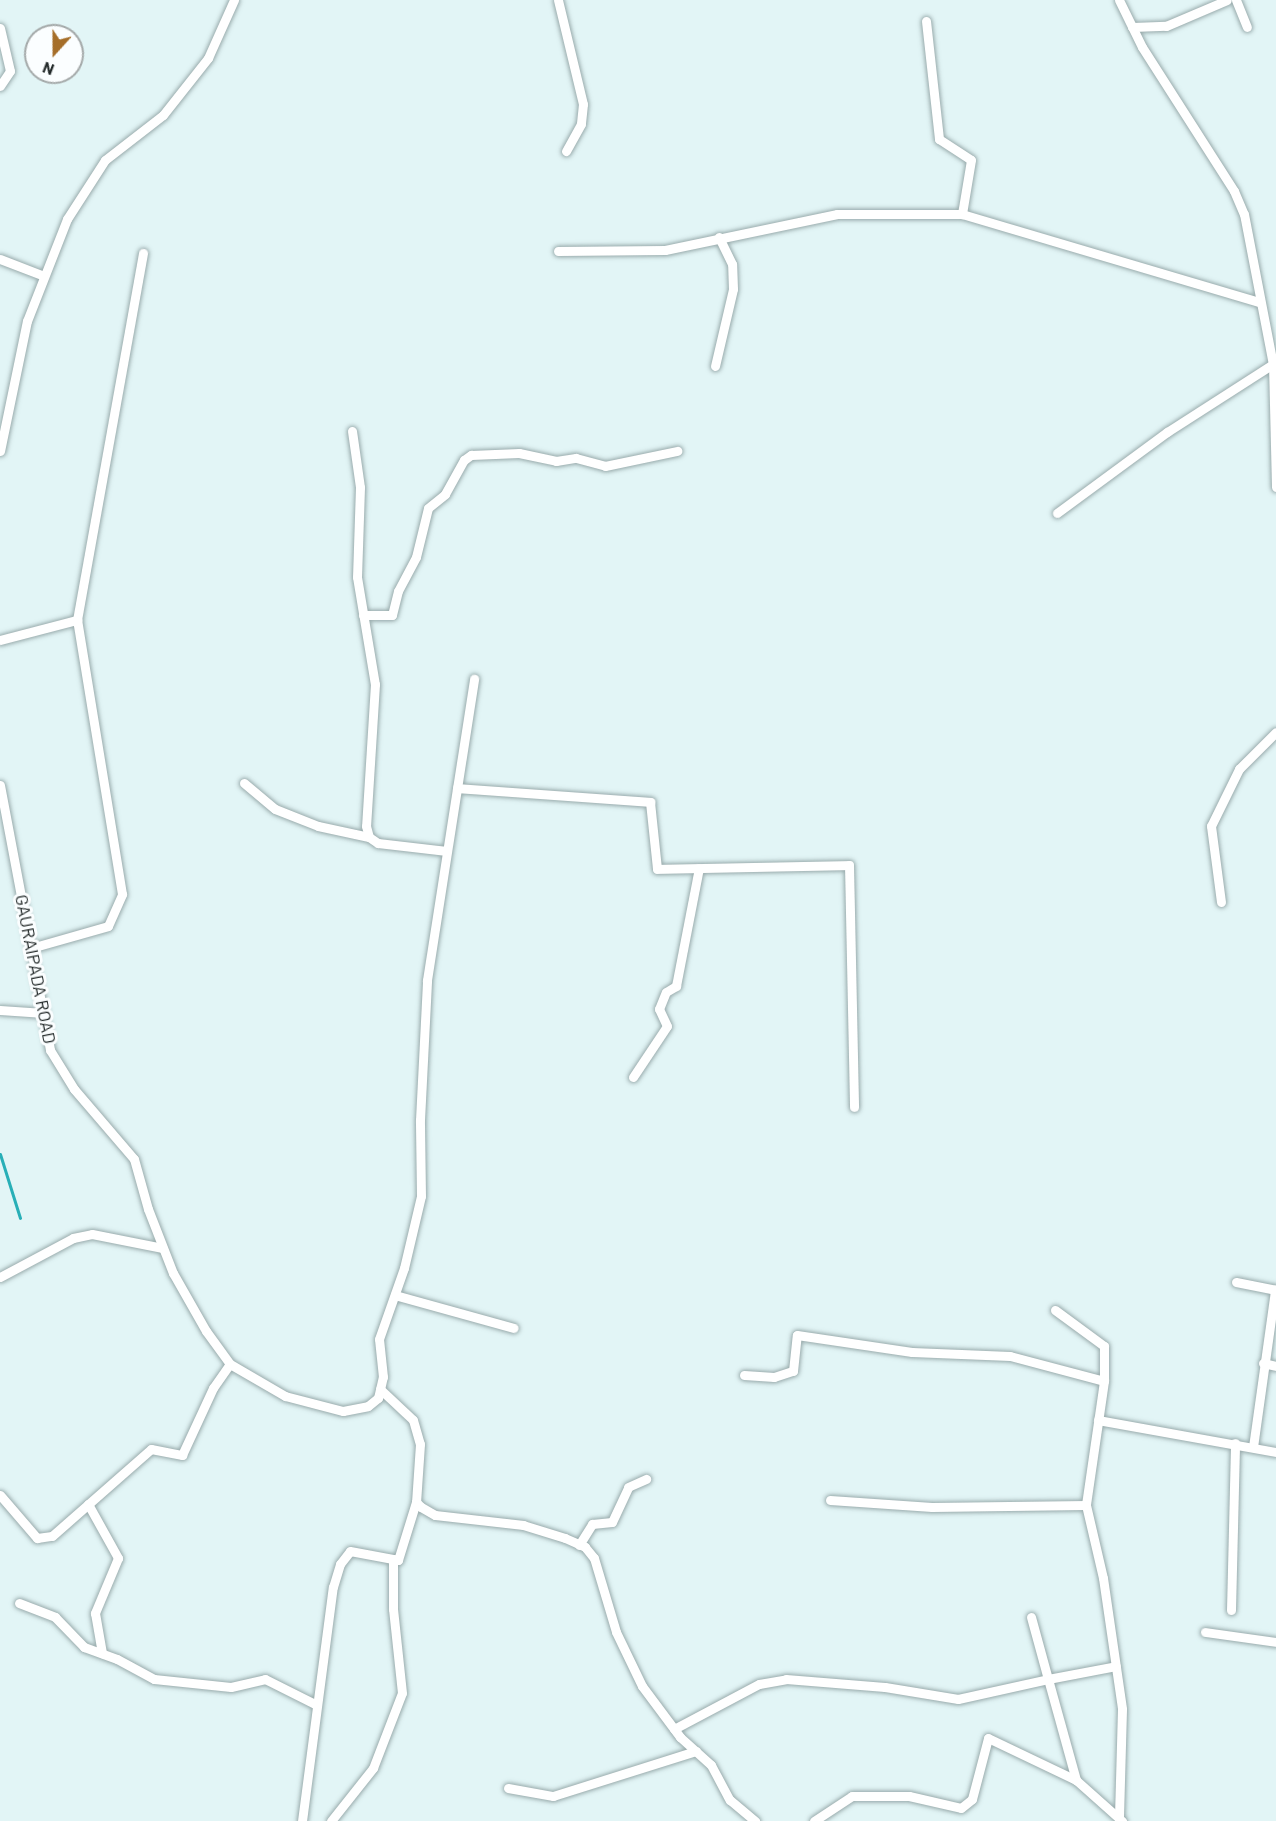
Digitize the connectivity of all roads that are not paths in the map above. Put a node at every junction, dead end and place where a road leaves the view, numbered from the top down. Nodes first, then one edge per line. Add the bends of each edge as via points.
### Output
1 (234, 0) edge
2 (558, 0) edge
3 (1119, 0) edge
4 (1227, 0) edge
5 (1236, 0) edge
6 (926, 21) dead end
7 (1132, 27) junction
8 (1247, 27) dead end
9 (0, 28) edge
10 (0, 86) edge
11 (566, 151) dead end
12 (962, 214) junction
13 (719, 237) junction
14 (558, 251) dead end
15 (143, 253) dead end
16 (0, 259) edge
17 (44, 276) junction
18 (1259, 302) junction
19 (1273, 364) junction
20 (715, 366) dead end
21 (352, 431) dead end
22 (0, 451) edge
23 (677, 451) dead end
24 (1276, 487) edge
25 (1057, 513) dead end
26 (363, 615) junction
27 (76, 620) junction
28 (0, 640) edge
29 (474, 679) dead end
30 (1276, 732) edge
31 (244, 783) dead end
32 (0, 785) edge
33 (457, 788) junction
34 (369, 837) junction
35 (447, 851) junction
36 (699, 868) junction
37 (1221, 902) dead end
38 (31, 948) junction
39 (0, 1010) edge
40 (44, 1013) junction
41 (633, 1077) dead end
42 (854, 1107) dead end
43 (163, 1248) junction
44 (0, 1277) edge
45 (1236, 1282) dead end
46 (1276, 1290) edge
47 (394, 1295) junction
48 (1055, 1310) dead end
49 (514, 1328) dead end
50 (1263, 1363) junction
51 (230, 1364) junction
52 (1276, 1366) edge
53 (744, 1375) dead end
54 (1104, 1381) junction
55 (380, 1389) junction
56 (1098, 1420) junction
57 (1235, 1443) junction
58 (1253, 1447) junction
59 (1276, 1452) edge
60 (646, 1479) dead end
61 (0, 1495) edge
62 (830, 1500) dead end
63 (416, 1502) junction
64 (88, 1503) junction
65 (1086, 1505) junction
66 (579, 1545) junction
67 (393, 1559) junction
68 (19, 1603) dead end
69 (1231, 1610) dead end
70 (1031, 1617) dead end
71 (1205, 1632) dead end
72 (1276, 1642) edge
73 (102, 1653) junction
74 (1116, 1666) junction
75 (1048, 1679) junction
76 (317, 1705) junction
77 (674, 1729) junction
78 (696, 1751) junction
79 (1076, 1780) junction
80 (508, 1788) dead end
81 (751, 1818) edge
82 (1120, 1820) edge
83 (304, 1821) edge
84 (331, 1821) edge
85 (737, 1821) edge
86 (814, 1821) edge

1 - 17 street via 208,58 163,115 105,160 67,219
2 - 11 street via 583,104 581,124
3 - 7 street
4 - 7 street via 1166,26
5 - 8 street
6 - 12 street via 939,139 971,160
7 - 18 street via 1234,191 1244,214
9 - 10 street via 10,71
12 - 13 street via 837,214
12 - 18 street
13 - 14 street via 665,250
13 - 20 street via 732,264 733,289
15 - 27 street
16 - 17 street
17 - 22 street via 27,321
18 - 19 street
19 - 24 street
19 - 25 street via 1167,432
21 - 26 street via 360,487 357,578
23 - 26 street via 604,466 576,458 556,461 519,453 471,455 464,460 445,494 428,508 416,557 398,591 392,615
26 - 34 street via 375,684 366,826
27 - 28 street
27 - 38 street via 123,894 108,926
29 - 33 street
30 - 37 street via 1239,769 1211,826
31 - 34 street via 275,809 318,826
32 - 38 street, GAURAIPADA ROAD
33 - 35 street
33 - 36 street via 650,802 657,869
34 - 35 street via 378,843
35 - 47 street via 427,980 420,1120 421,1196
36 - 41 street via 676,986 666,992 659,1009 667,1026
36 - 42 street via 849,865
38 - 40 street, GAURAIPADA ROAD
39 - 40 street
40 - 43 street, GAURAIPADA ROAD via 50,1050 75,1089 135,1159
43 - 44 street via 92,1234 73,1238
43 - 51 street, GAURAIPADA ROAD via 206,1331
45 - 46 street
46 - 50 street
47 - 49 street
47 - 55 street via 379,1339
48 - 54 street via 1104,1346
50 - 52 street
50 - 58 street
51 - 55 street, GAURAIPADA ROAD via 285,1396 343,1411 368,1406 378,1398
51 - 64 street via 213,1388 182,1455 151,1449
53 - 54 street via 774,1377 793,1371 797,1335 912,1352 1010,1356
54 - 56 street
55 - 63 street via 413,1420 420,1444
56 - 57 street
56 - 65 street
57 - 58 street
57 - 69 street
58 - 59 street
60 - 66 street via 628,1487 612,1522 592,1524
61 - 64 street via 29,1530 43,1540
62 - 65 street via 932,1507
63 - 66 street via 435,1515 496,1520
63 - 67 street via 399,1560
64 - 73 street via 118,1558 95,1613
65 - 74 street via 1103,1578
66 - 77 street via 594,1558 616,1632 642,1686
67 - 76 street via 350,1551 340,1564 333,1587
67 - 84 street via 393,1609 402,1693 373,1768
68 - 73 street via 44,1610 78,1643
70 - 75 street
71 - 72 street
73 - 76 street via 154,1680 231,1687 265,1679
74 - 75 street
74 - 82 street via 1122,1721
75 - 77 street via 958,1699 786,1679 759,1684
75 - 79 street
76 - 83 street
77 - 78 street
78 - 80 street via 553,1796
78 - 81 street via 711,1765 730,1800
79 - 82 street
79 - 86 street via 988,1738 972,1799 961,1808 909,1796 852,1796
81 - 85 street

